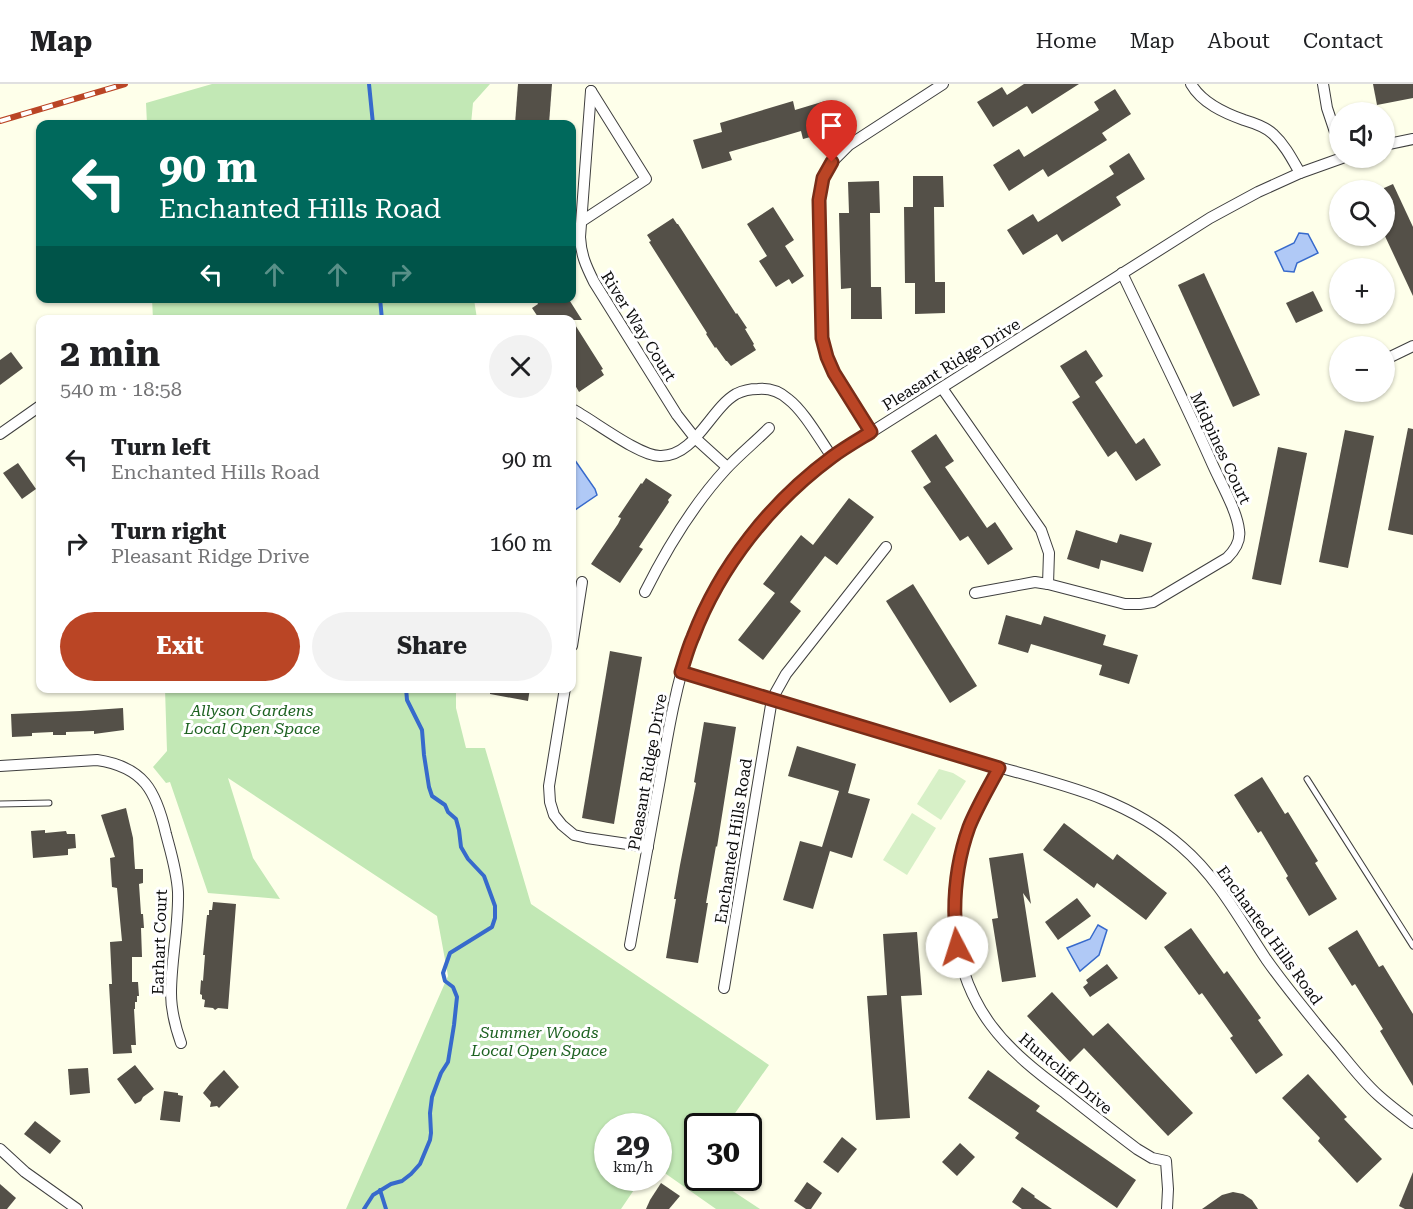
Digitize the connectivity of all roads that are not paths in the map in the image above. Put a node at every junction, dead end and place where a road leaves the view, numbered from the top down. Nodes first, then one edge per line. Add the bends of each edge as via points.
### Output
1 (942, 84) edge
2 (1191, 84) edge
3 (1323, 84) edge
4 (1329, 114) edge
5 (1413, 139) edge
6 (1395, 143) edge
7 (1329, 163) edge
8 (1300, 173) junction
9 (582, 221) junction
10 (1122, 273) junction
11 (1413, 346) edge
12 (1395, 355) edge
13 (942, 388) junction
14 (36, 409) edge
15 (576, 412) edge
16 (769, 428) dead end
17 (871, 432) junction
18 (0, 435) edge
19 (695, 438) junction
20 (832, 457) junction
21 (727, 467) junction
22 (886, 547) dead end
23 (582, 582) dead end
24 (1048, 584) junction
25 (645, 592) dead end
26 (975, 593) dead end
27 (576, 620) edge
28 (681, 672) junction
29 (564, 693) edge
30 (772, 699) junction
31 (0, 766) edge
32 (999, 768) junction
33 (1307, 779) dead end
34 (49, 803) dead end
35 (0, 804) edge
36 (648, 847) junction
37 (630, 945) dead end
38 (1413, 946) edge
39 (724, 988) dead end
40 (181, 1043) dead end
41 (1413, 1123) edge
42 (0, 1149) edge
43 (77, 1209) edge
44 (1167, 1209) edge

1 - 17 street via 849,145 823,178 819,200 822,338 834,373
2 - 8 street via 1220,110 1272,133
3 - 4 street
5 - 6 street
7 - 8 street, Pleasant Ridge Drive
8 - 10 street, Pleasant Ridge Drive via 1210,218
9 - 9 street, River Way Court via 587,150 591,91 646,178
9 - 19 street, River Way Court via 581,252 586,267 662,392
10 - 13 street, Pleasant Ridge Drive
10 - 24 street, Midpines Court via 1236,516 1239,541 1227,558 1153,602 1125,604
11 - 12 street
13 - 17 street, Pleasant Ridge Drive
13 - 24 street via 1041,530 1049,553
14 - 18 street
15 - 19 street via 654,456 674,453
16 - 21 street
17 - 20 street, Pleasant Ridge Drive
19 - 20 street via 735,395 764,388 789,399 800,410
19 - 21 street, River Way Court
20 - 28 street, Pleasant Ridge Drive via 791,491 740,551 706,608
21 - 25 street via 680,528
22 - 30 street, Enchanted Hills Road via 786,674
23 - 27 street
24 - 26 street, Midpines Court via 1035,582
28 - 30 street, Enchanted Hills Road
28 - 36 street, Pleasant Ridge Drive
29 - 36 street via 549,786 554,815 574,835
30 - 32 street, Enchanted Hills Road
30 - 39 street, Enchanted Hills Road
31 - 40 street, Earhart Court via 97,760 126,768 149,788 161,813 178,891 171,994 173,1019
32 - 41 street, Enchanted Hills Road via 1086,791 1121,806 1157,826 1183,847 1217,884 1290,992 1376,1094
32 - 44 street, Huntcliff Drive via 970,825 959,861 954,922 964,972 991,1025 1015,1052 1137,1149 1166,1161
33 - 38 lane
34 - 35 lane
36 - 37 street, Pleasant Ridge Drive
42 - 43 street

